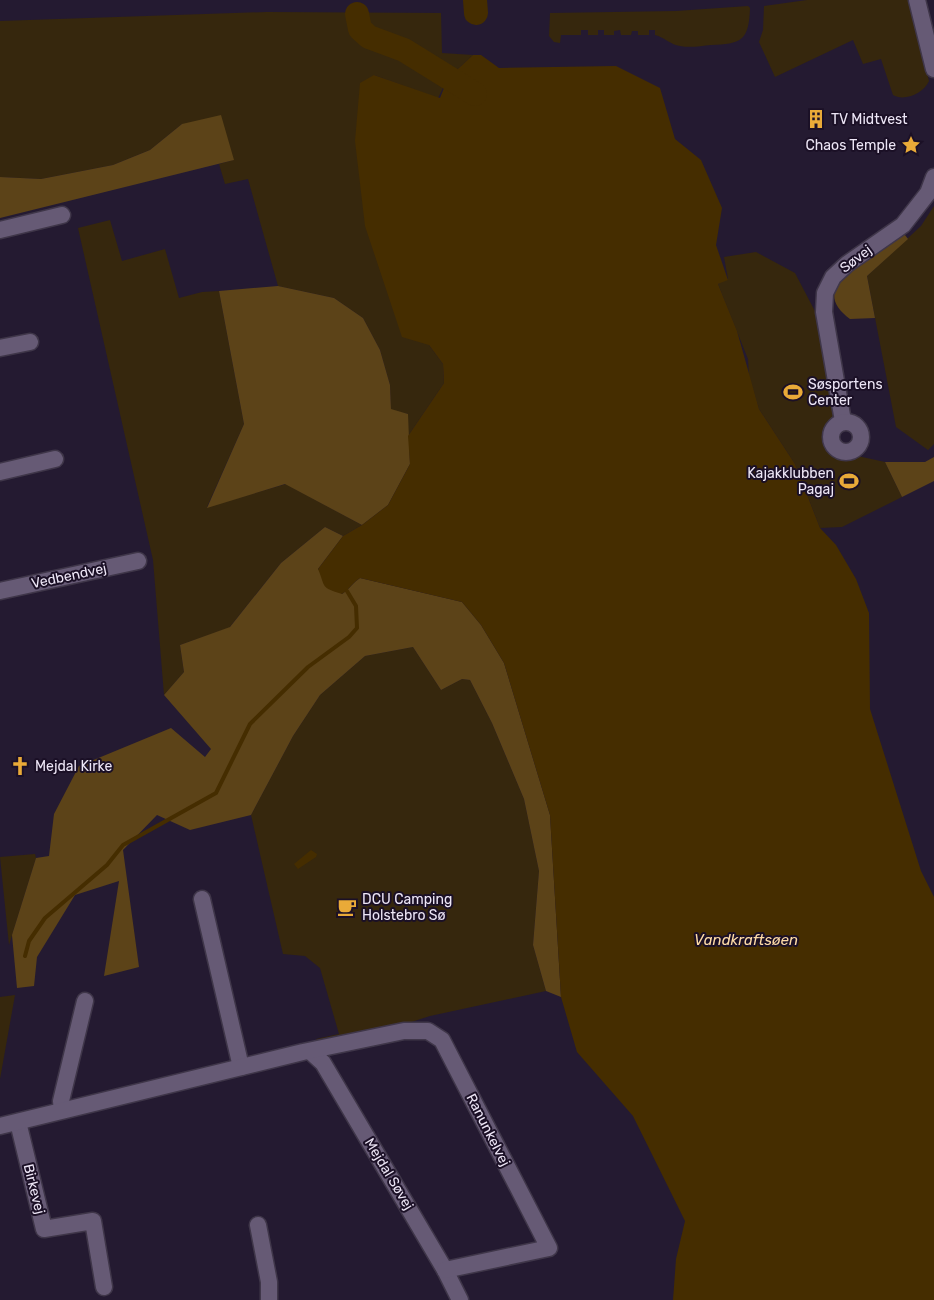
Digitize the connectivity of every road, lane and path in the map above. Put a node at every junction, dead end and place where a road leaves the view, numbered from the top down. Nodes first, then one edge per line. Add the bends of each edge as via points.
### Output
1 (917, 0) edge
2 (934, 69) edge
3 (934, 177) edge
4 (62, 215) dead end
5 (0, 230) edge
6 (30, 342) dead end
7 (0, 348) edge
8 (843, 421) dead end
9 (55, 459) dead end
10 (0, 472) edge
11 (138, 561) dead end
12 (0, 591) edge
13 (202, 899) dead end
14 (85, 1001) dead end
15 (311, 1052) junction
16 (241, 1067) junction
17 (62, 1110) junction
18 (18, 1122) junction
19 (0, 1126) edge
20 (258, 1225) dead end
21 (445, 1270) junction
22 (104, 1287) dead end
23 (269, 1300) edge
24 (460, 1300) edge

1 - 2 street
3 - 8 street, Søvej via 928,193 903,225 847,264 833,277 825,293 824,312
4 - 5 street
6 - 7 street
9 - 10 street
11 - 12 street, Vedbendvej
13 - 16 street
14 - 17 street via 61,1101
15 - 16 street
15 - 21 street, Mejdal Søvej via 323,1063
15 - 21 street, Ranunkelvej via 404,1031 428,1030 442,1040 549,1248
16 - 17 street
17 - 18 street
18 - 19 street
18 - 22 street, Birkevej via 44,1229 93,1222
20 - 23 street via 269,1282
21 - 24 street, Mejdal Søvej

